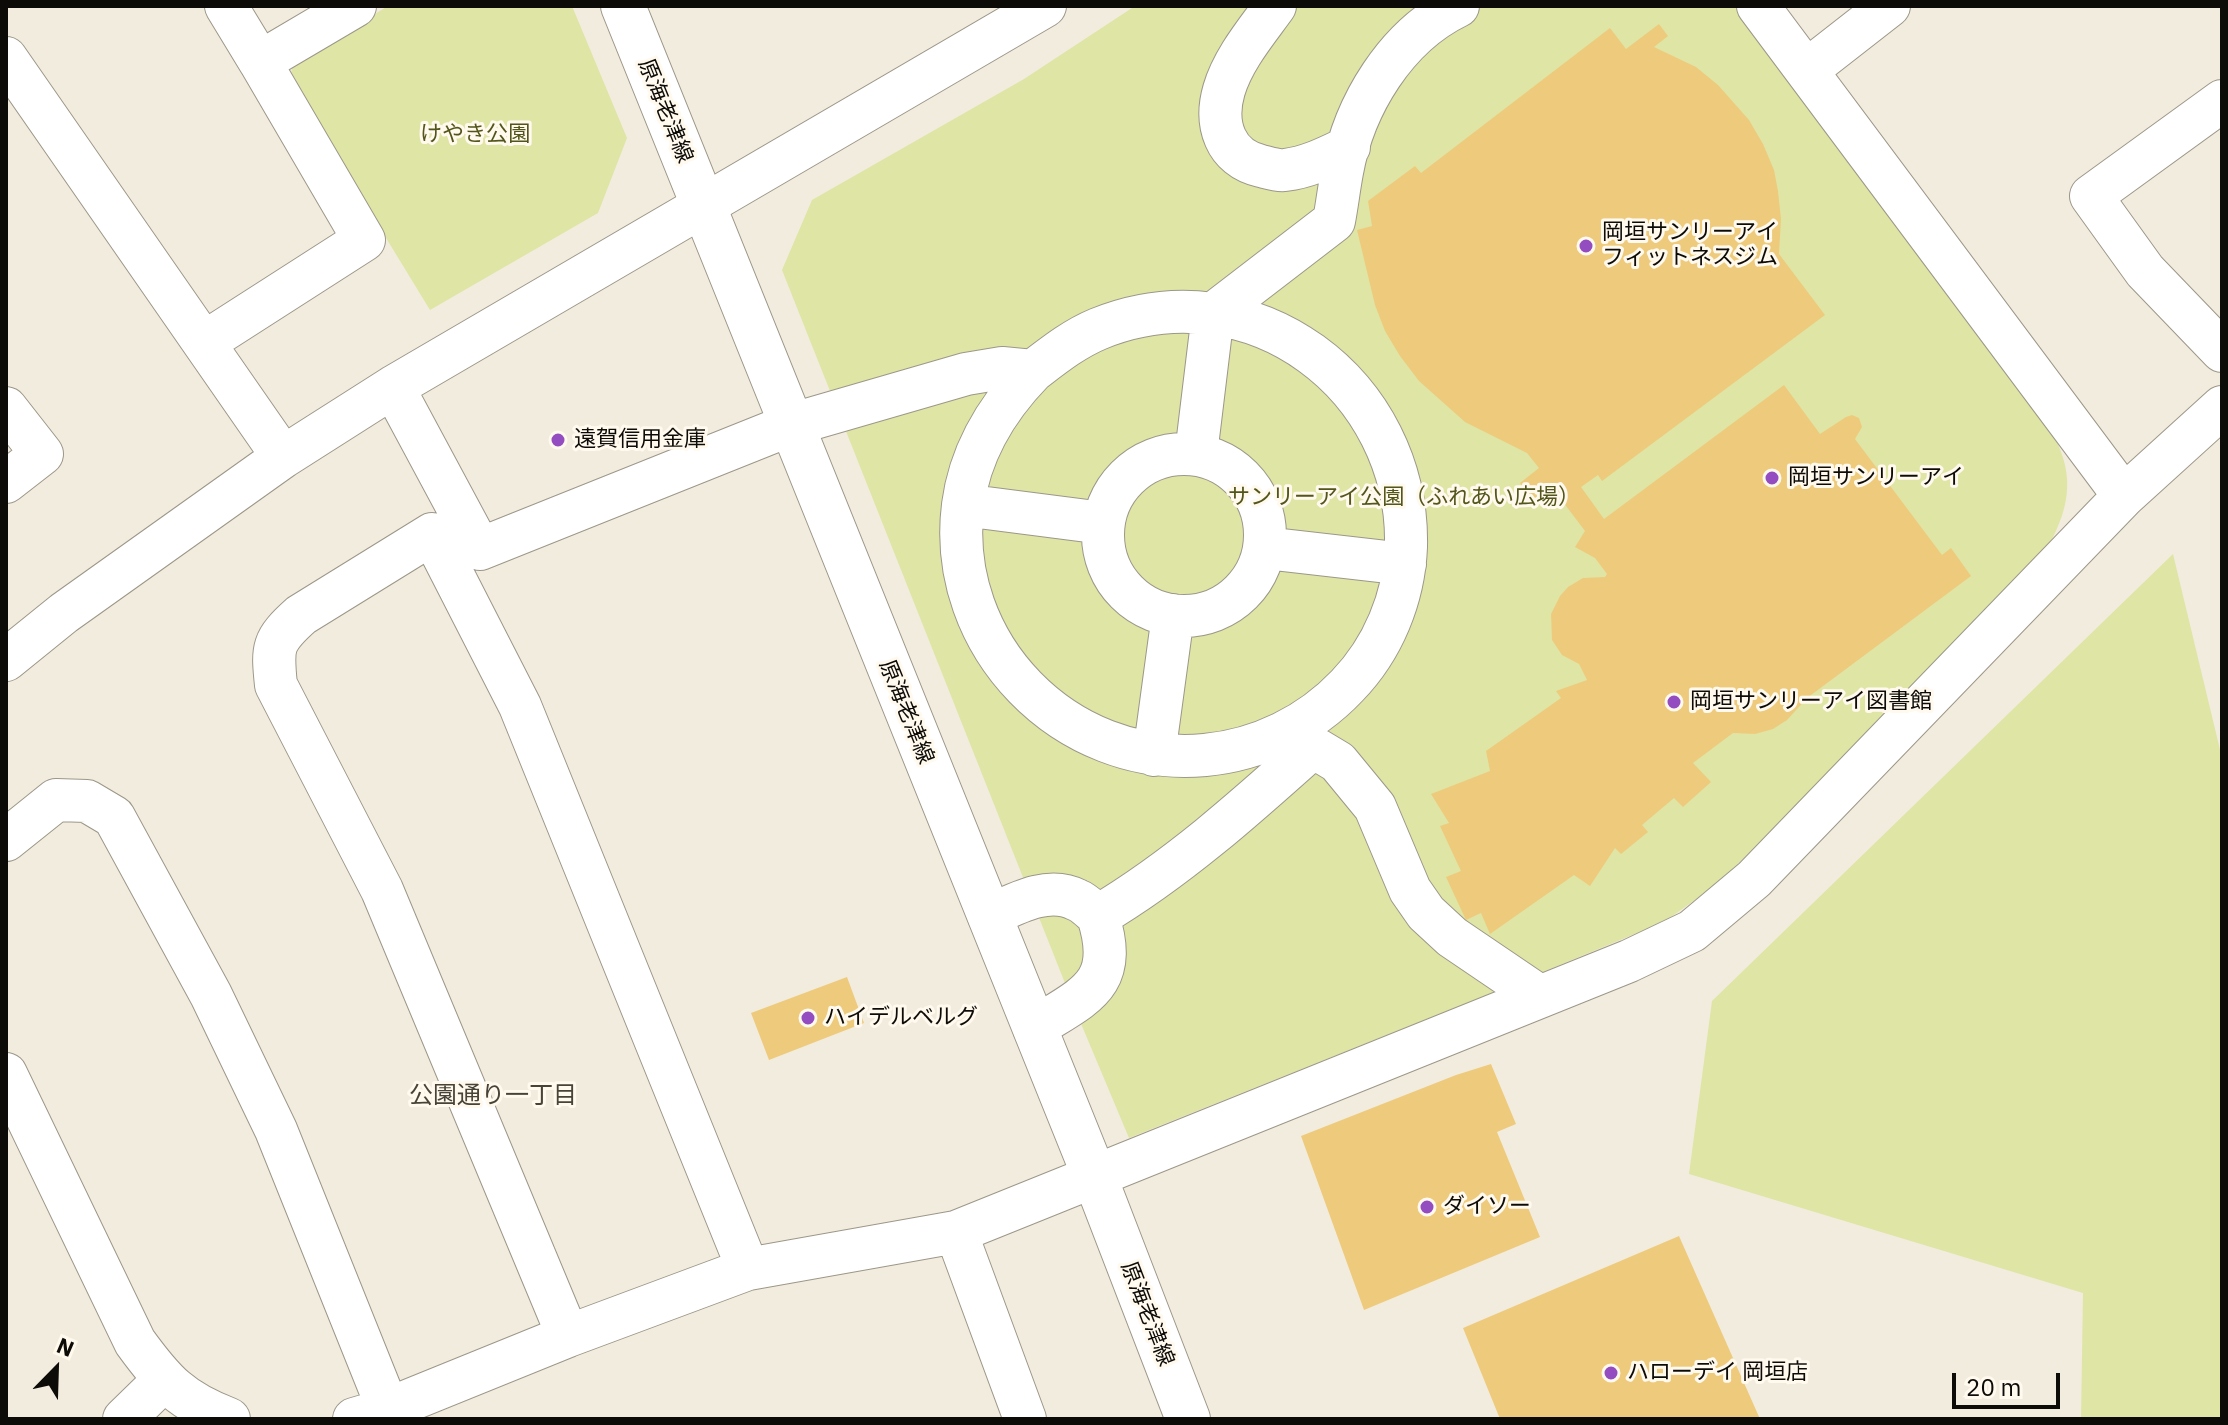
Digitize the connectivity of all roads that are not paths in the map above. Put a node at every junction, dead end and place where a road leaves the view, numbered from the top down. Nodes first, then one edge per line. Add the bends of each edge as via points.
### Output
1 (226, 6) edge
2 (355, 6) edge
3 (623, 6) edge
4 (1045, 6) edge
5 (1275, 6) edge
6 (1458, 6) edge
7 (1758, 6) edge
8 (1889, 6) edge
9 (6, 58) edge
10 (260, 62) junction
11 (1807, 70) junction
12 (2222, 101) edge
13 (1349, 147) junction
14 (703, 207) junction
15 (1213, 314) junction
16 (205, 342) junction
17 (2222, 351) edge
18 (1033, 371) junction
19 (393, 387) junction
20 (2222, 407) edge
21 (6, 408) edge
22 (790, 425) junction
23 (1196, 454) junction
24 (283, 457) junction
25 (6, 482) edge
26 (2124, 496) junction
27 (963, 505) junction
28 (1103, 523) junction
29 (1265, 548) junction
30 (1405, 564) junction
31 (1173, 615) junction
32 (6, 660) edge
33 (1304, 737) junction
34 (1154, 755) junction
35 (6, 840) edge
36 (989, 916) junction
37 (1098, 916) junction
38 (1539, 996) junction
39 (1034, 1028) junction
40 (6, 1074) edge
41 (1094, 1175) junction
42 (956, 1232) junction
43 (748, 1269) junction
44 (568, 1336) junction
45 (163, 1381) junction
46 (371, 1414) edge
47 (124, 1419) edge
48 (229, 1419) edge
49 (1025, 1419) edge
50 (1188, 1419) edge

1 - 10 street
2 - 10 street
3 - 14 main road, 原海老津線
4 - 14 street
5 - 13 street via 1224,87 1224,141 1249,164 1281,171 1311,165
6 - 13 street via 1435,17 1404,44 1361,112
7 - 11 street
8 - 11 street
9 - 16 street
10 - 16 street via 364,240
11 - 26 street
12 - 17 street via 2091,196 2145,271
13 - 15 street via 1334,221
14 - 19 street
14 - 22 main road, 原海老津線
15 - 18 street via 1174,313 1098,329
15 - 23 street
15 - 30 street via 1255,324 1295,342 1331,367 1361,400 1384,437 1399,477 1407,521
16 - 24 street
18 - 22 street via 1002,368 966,374
18 - 27 street via 994,418 969,474
19 - 22 street via 480,549
19 - 24 street
20 - 26 street
21 - 25 street via 42,454
22 - 36 main road, 原海老津線
23 - 28 street via 1175,453 1135,469 1108,502
23 - 29 street via 1221,462 1242,477 1265,522
24 - 32 street
26 - 38 street via 1754,879 1692,931
27 - 28 street
27 - 34 street via 965,574 988,639 1007,669 1057,717 1119,747
28 - 31 street via 1108,565 1119,584 1152,610
29 - 30 street
29 - 31 street via 1253,577 1232,600 1204,613
30 - 33 street via 1387,629 1370,659
31 - 34 street
33 - 34 street via 1227,753
33 - 37 street via 1188,856
33 - 38 street via 1338,762 1375,807 1410,890 1426,913
35 - 46 street via 56,800 87,801 114,817 211,995 276,1130
36 - 37 street via 1026,900 1062,895
36 - 39 main road, 原海老津線
37 - 39 street via 1107,942 1102,976 1083,998
38 - 41 street
39 - 41 main road, 原海老津線
40 - 45 street via 135,1342
41 - 42 street
41 - 50 main road, 原海老津線
42 - 43 street
42 - 49 street
43 - 44 street
43 - 44 street via 520,706 432,534 283,631 272,652 276,685 382,890
44 - 46 street
45 - 47 street
45 - 48 street via 204,1410

